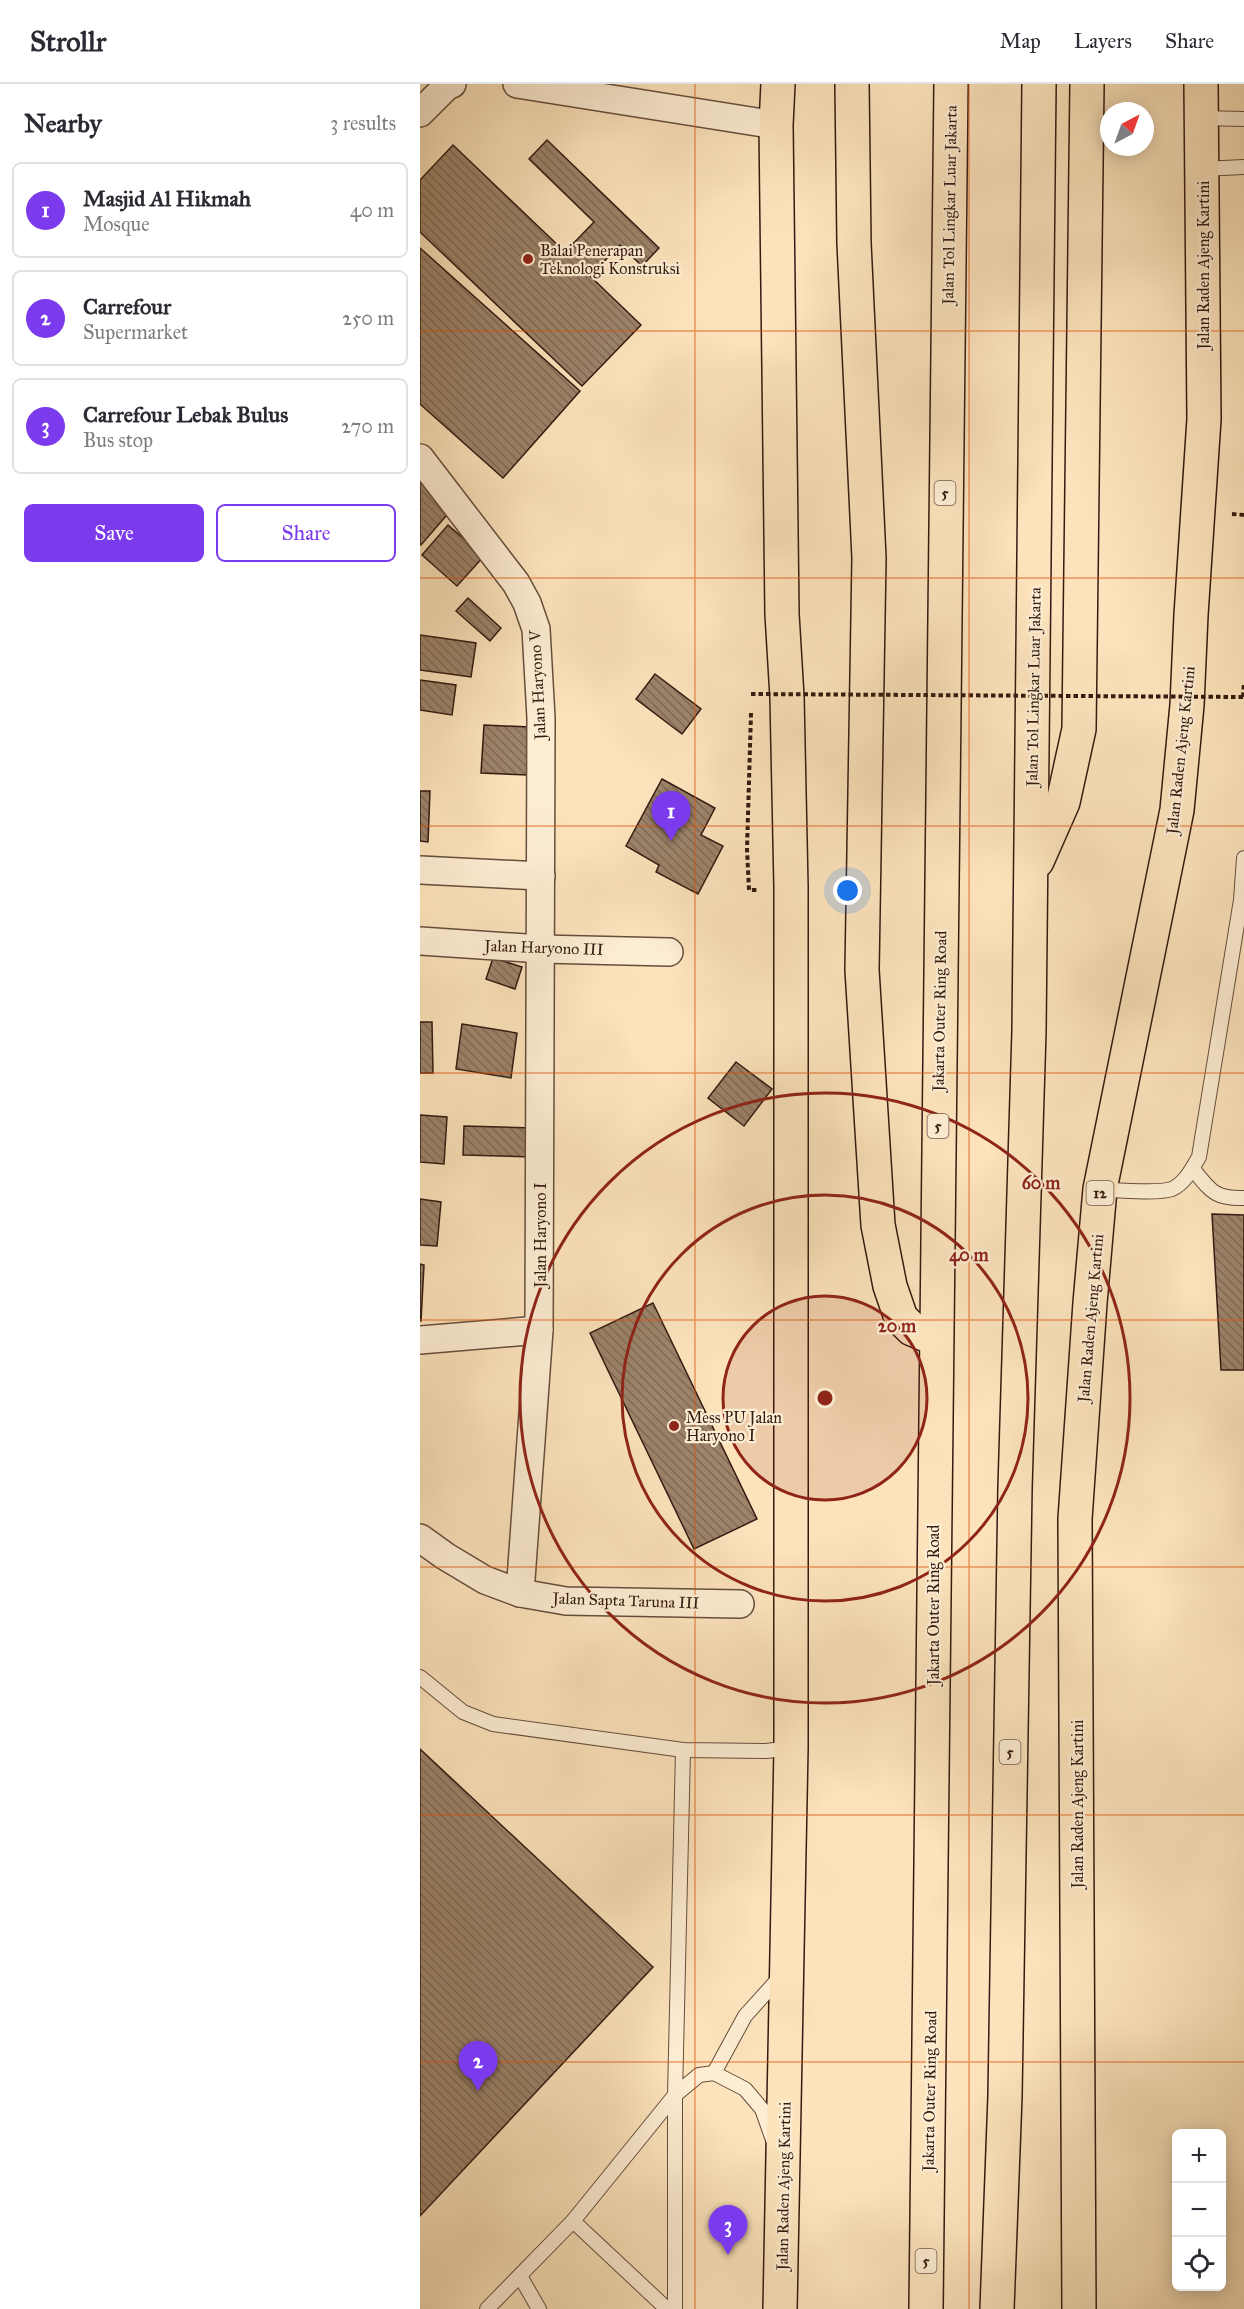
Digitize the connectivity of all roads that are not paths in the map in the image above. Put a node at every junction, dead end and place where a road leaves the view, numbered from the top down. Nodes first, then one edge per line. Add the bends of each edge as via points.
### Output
1 (452, 84) edge
2 (518, 84) edge
3 (778, 84) edge
4 (852, 84) edge
5 (951, 84) edge
6 (1039, 84) edge
7 (1088, 84) edge
8 (1201, 84) edge
9 (420, 113) edge
10 (1201, 118) junction
11 (1244, 119) edge
12 (776, 125) junction
13 (1244, 167) edge
14 (1202, 169) junction
15 (420, 458) edge
16 (1244, 858) edge
17 (420, 870) edge
18 (1031, 874) junction
19 (541, 876) junction
20 (420, 941) edge
21 (542, 949) junction
22 (669, 952) dead end
23 (1193, 1169) junction
24 (1100, 1189) junction
25 (1244, 1198) edge
26 (539, 1330) junction
27 (420, 1340) edge
28 (936, 1345) junction
29 (420, 1538) edge
30 (520, 1593) junction
31 (740, 1604) dead end
32 (420, 1677) edge
33 (791, 1748) junction
34 (682, 1750) junction
35 (788, 1967) junction
36 (714, 2073) junction
37 (675, 2095) junction
38 (782, 2164) junction
39 (573, 2220) junction
40 (520, 2276) junction
41 (487, 2309) edge
42 (539, 2309) edge
43 (667, 2309) edge
44 (675, 2309) edge
45 (780, 2309) edge
46 (926, 2309) edge
47 (997, 2309) edge
48 (1079, 2309) edge

1 - 9 street
2 - 12 street
3 - 12 highway, Jalan Raden Ajeng Kartini
4 - 28 highway via 854,243 870,558 862,970 878,1225 901,1318
5 - 28 highway, Jalan Tol Lingkar Luar Jakarta / 5
6 - 18 highway, Jalan Tol Lingkar Luar Jakarta / 5
7 - 18 highway via 1079,729 1063,802
8 - 10 highway, Jalan Raden Ajeng Kartini / 12
10 - 11 lane
10 - 14 highway, Jalan Raden Ajeng Kartini / 12
12 - 33 highway, Jalan Raden Ajeng Kartini via 782,614 791,887
13 - 14 lane
14 - 24 highway, Jalan Raden Ajeng Kartini / 12 via 1204,419 1177,810
15 - 19 street, Jalan Haryono V via 516,583 537,629
16 - 23 lane via 1202,1133
17 - 19 street
18 - 47 highway, Jalan Tol Lingkar Luar Jakarta / 5 via 1015,1499 1006,2085
19 - 21 street, Jalan Haryono I
20 - 21 street, Jalan Haryono III
21 - 22 street, Jalan Haryono III
21 - 26 street, Jalan Haryono I
23 - 24 lane via 1172,1189
23 - 25 lane via 1212,1193
24 - 48 highway, Jalan Raden Ajeng Kartini / 12 via 1075,1519
26 - 27 street
26 - 30 street, Jalan Haryono I
28 - 46 highway, Jakarta Outer Ring Road / 5
29 - 30 street, Jalan Sapta Taruna III via 485,1580
30 - 31 street, Jalan Sapta Taruna III via 566,1601
32 - 34 lane via 463,1712 493,1724
33 - 34 lane
33 - 35 highway, Jalan Raden Ajeng Kartini
34 - 37 lane
35 - 36 lane via 745,2016
35 - 38 highway, Jalan Raden Ajeng Kartini
36 - 37 lane via 699,2075
36 - 38 lane via 745,2089 762,2109
37 - 39 lane
37 - 44 lane
38 - 45 highway, Jalan Raden Ajeng Kartini
39 - 40 lane
39 - 43 lane
40 - 41 lane
40 - 42 lane

